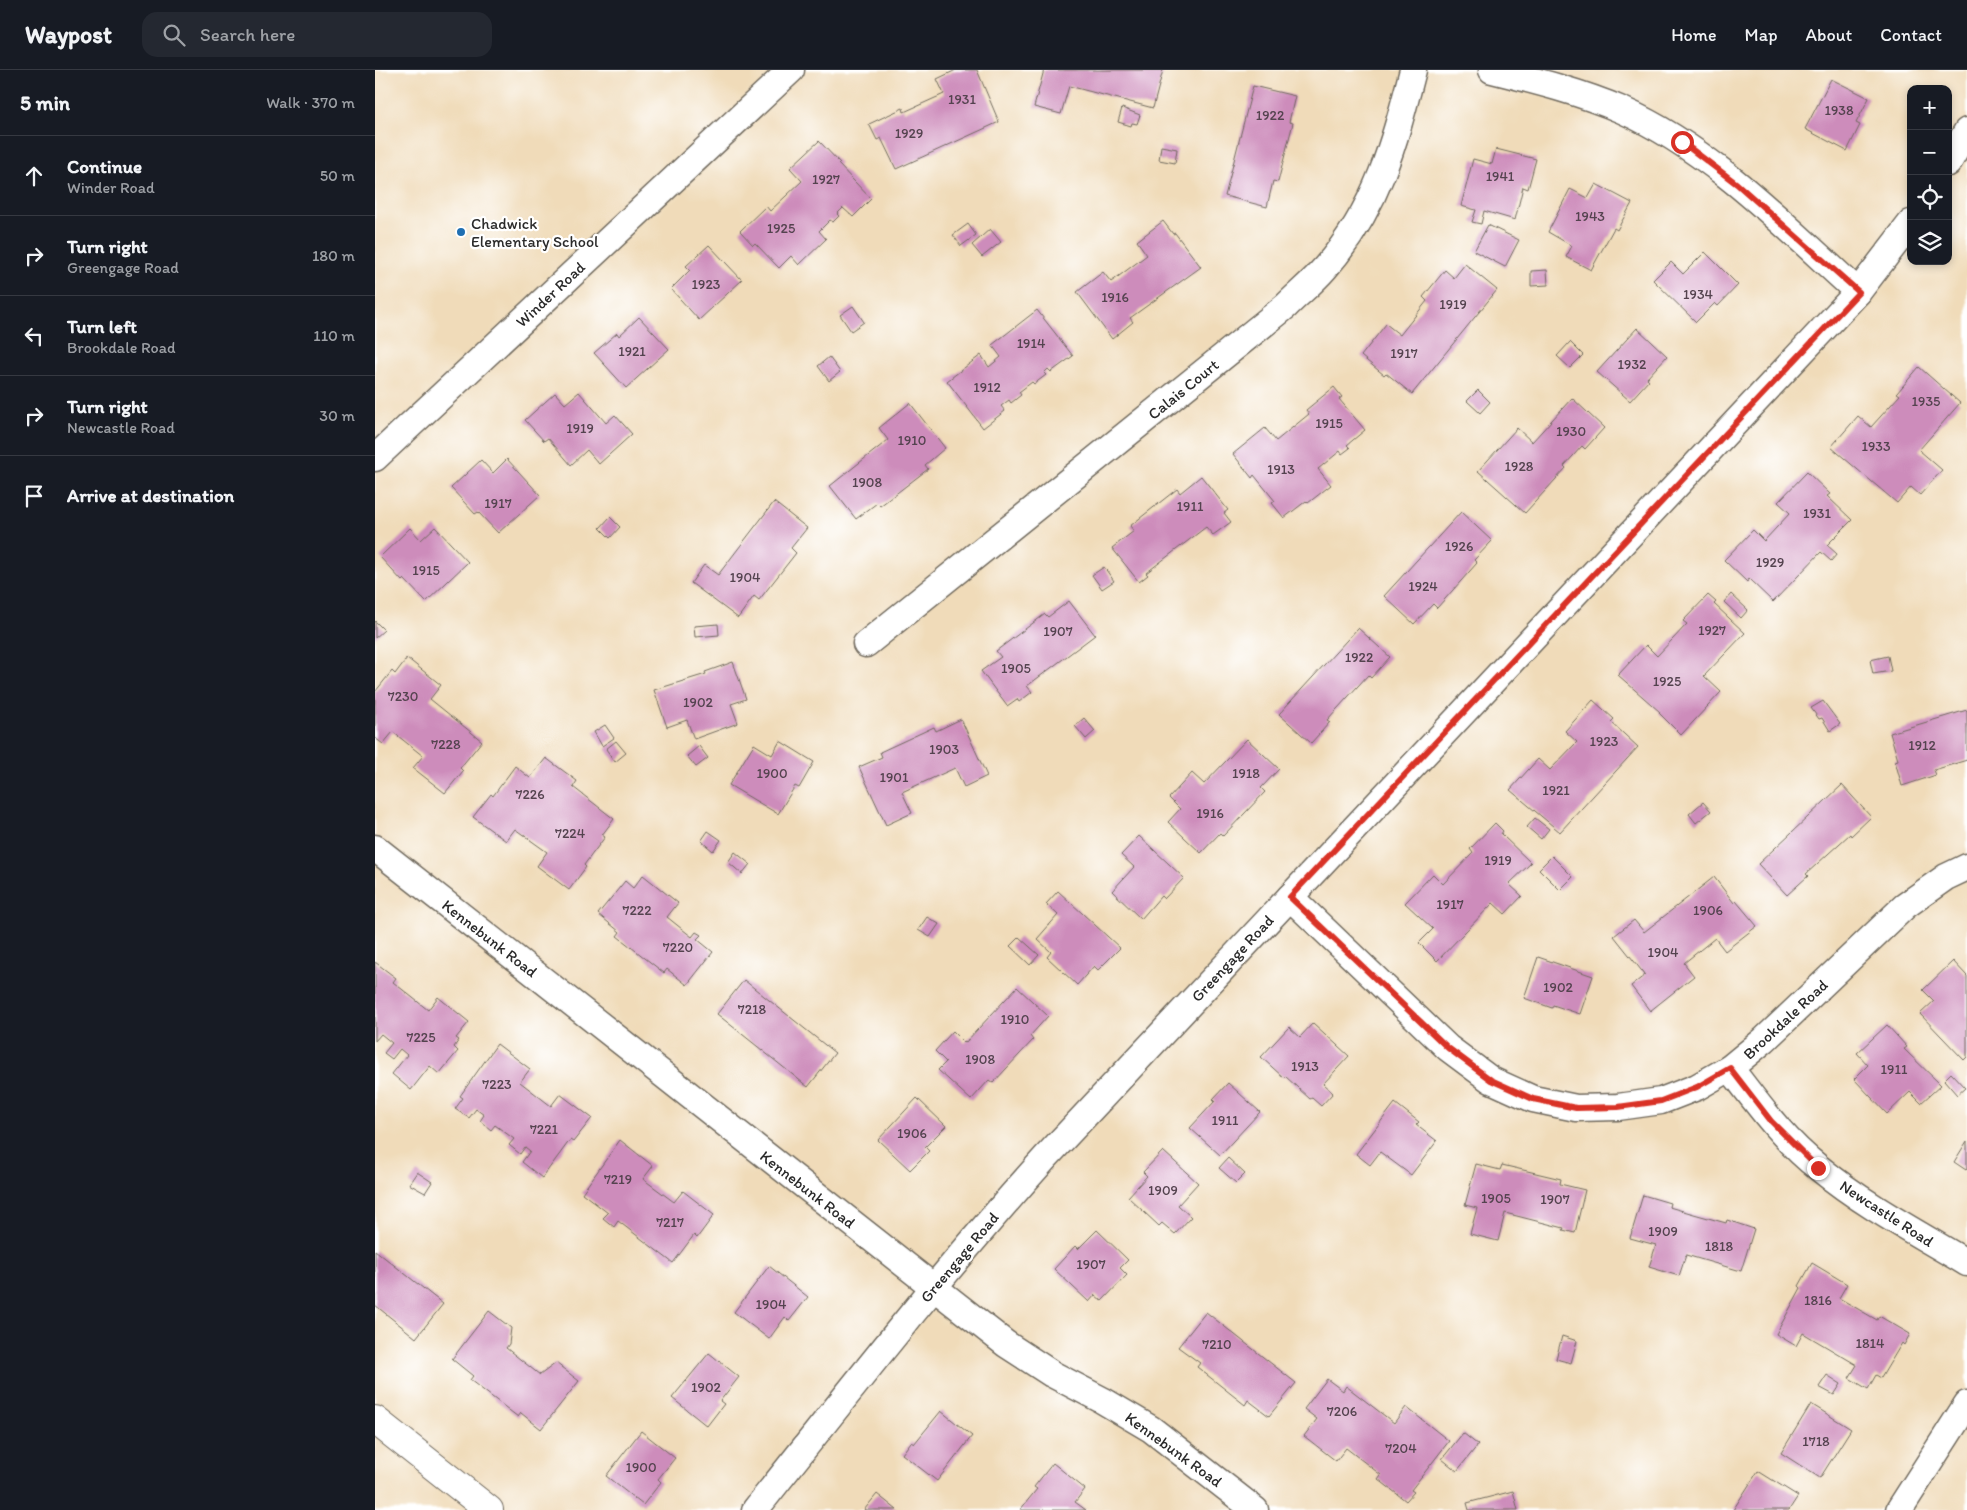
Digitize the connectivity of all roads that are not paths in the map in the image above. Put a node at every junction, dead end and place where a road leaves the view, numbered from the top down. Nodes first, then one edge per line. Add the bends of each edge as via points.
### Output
1 (791, 70) edge
2 (1413, 70) edge
3 (1492, 70) edge
4 (1967, 131) edge
5 (1952, 156) edge
6 (1907, 228) edge
7 (1859, 292) junction
8 (375, 458) edge
9 (866, 644) dead end
10 (375, 848) edge
11 (1967, 867) edge
12 (1290, 897) junction
13 (1730, 1068) junction
14 (1967, 1263) edge
15 (932, 1287) junction
16 (1967, 1404) edge
17 (375, 1420) edge
18 (489, 1510) edge
19 (755, 1510) edge
20 (1255, 1510) edge
21 (1899, 1510) edge

1 - 8 street, Winder Road
2 - 9 street, Calais Court via 1395,140 1378,186 1355,228 1325,268 1286,306
3 - 7 street via 1556,87 1622,110 1682,142 1737,184
4 - 5 street
6 - 7 street, Greengage Road
7 - 12 street, Greengage Road
10 - 15 street, Kennebunk Road
11 - 13 street, Brookdale Road via 1946,877 1905,906 1764,1040
12 - 13 street, Brookdale Road via 1448,1048 1491,1080 1533,1099 1576,1108 1661,1101 1697,1087
12 - 15 street, Greengage Road via 1046,1157
13 - 14 street, Newcastle Road via 1771,1121 1818,1168 1871,1205
15 - 19 street, Greengage Road
15 - 20 street, Kennebunk Road via 1006,1344 1052,1374 1151,1429
16 - 21 street
17 - 18 street

